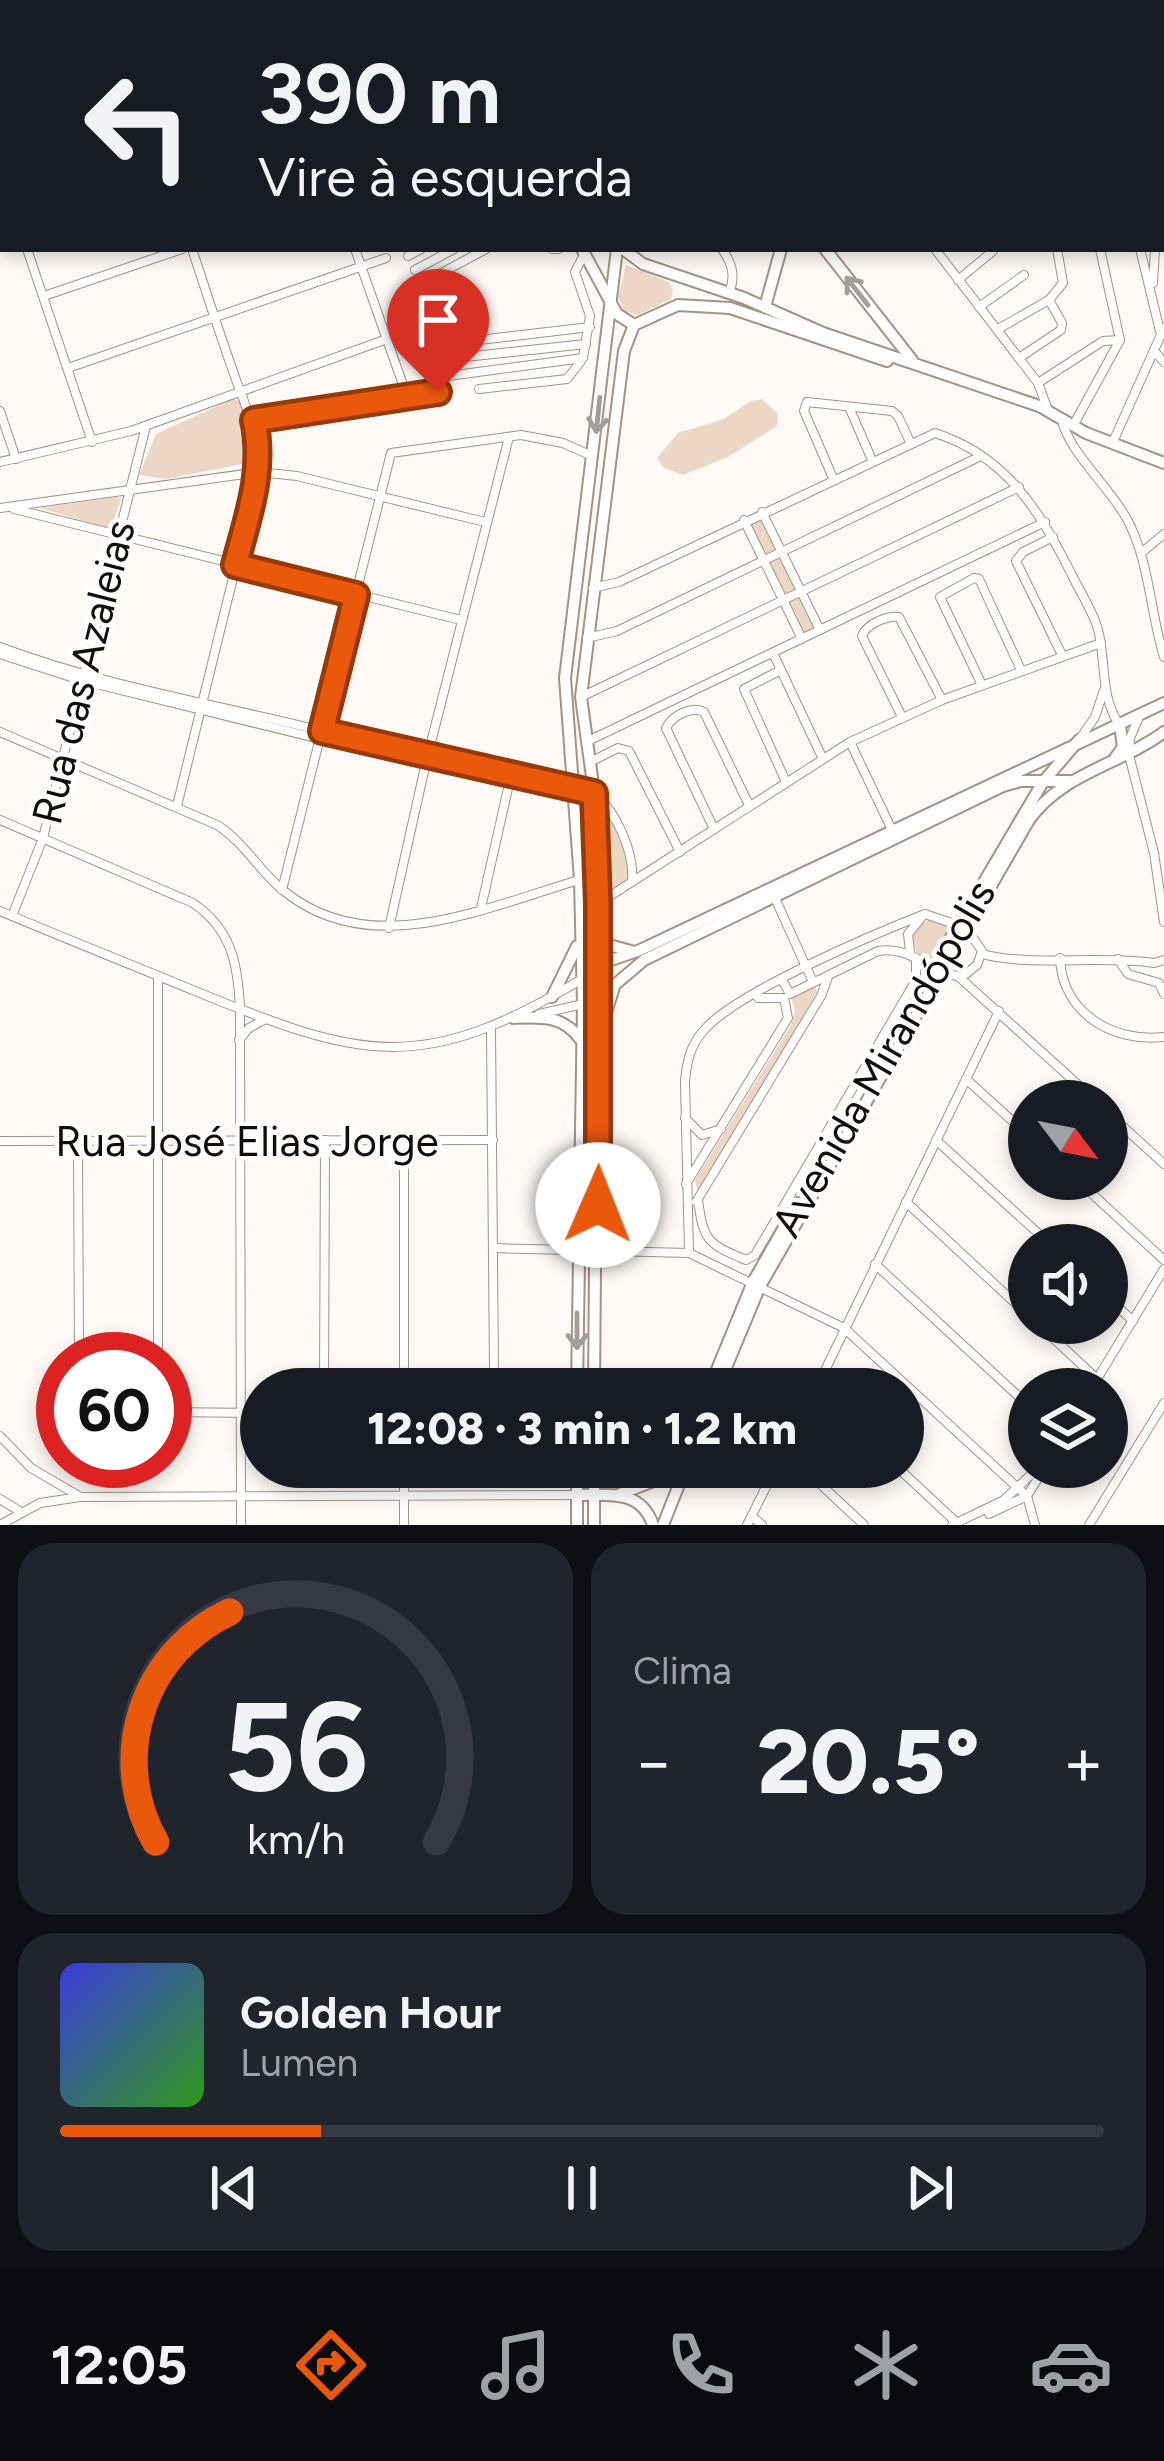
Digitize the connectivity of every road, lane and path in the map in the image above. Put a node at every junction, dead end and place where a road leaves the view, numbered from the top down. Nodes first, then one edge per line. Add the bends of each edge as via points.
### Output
1 (28, 252) edge
2 (173, 252) edge
3 (193, 252) edge
4 (356, 252) edge
5 (415, 252) edge
6 (448, 252) edge
7 (480, 252) edge
8 (583, 252) edge
9 (584, 252) edge
10 (619, 252) edge
11 (624, 252) edge
12 (724, 252) edge
13 (780, 252) edge
14 (827, 252) edge
15 (937, 252) edge
16 (952, 252) edge
17 (992, 252) edge
18 (1058, 252) edge
19 (1101, 252) edge
20 (1141, 252) edge
21 (1155, 252) edge
22 (407, 256) dead end
23 (386, 258) dead end
24 (943, 259) junction
25 (361, 268) junction
26 (415, 270) dead end
27 (676, 274) junction
28 (1024, 275) dead end
29 (958, 280) junction
30 (421, 284) dead end
31 (1152, 291) junction
32 (729, 293) junction
33 (44, 296) junction
34 (610, 298) junction
35 (1049, 300) junction
36 (678, 305) junction
37 (765, 307) junction
38 (979, 307) junction
39 (214, 318) junction
40 (634, 325) junction
41 (590, 327) junction
42 (997, 329) junction
43 (1162, 329) edge
44 (890, 333) junction
45 (386, 340) junction
46 (1120, 340) junction
47 (445, 344) dead end
48 (586, 344) junction
49 (880, 352) junction
50 (1155, 352) junction
51 (865, 356) junction
52 (1019, 358) junction
53 (446, 359) dead end
54 (581, 359) junction
55 (914, 361) junction
56 (1164, 362) edge
57 (68, 368) junction
58 (955, 375) junction
59 (448, 376) dead end
60 (1038, 383) junction
61 (479, 389) dead end
62 (240, 392) junction
63 (438, 392) dead end
64 (407, 396) junction
65 (1044, 404) junction
66 (848, 406) junction
67 (0, 411) edge
68 (254, 420) junction
69 (1067, 422) junction
70 (146, 426) junction
71 (508, 437) junction
72 (92, 442) junction
73 (910, 442) junction
74 (1112, 444) junction
75 (593, 456) junction
76 (983, 456) junction
77 (16, 459) junction
78 (872, 460) junction
79 (0, 462) edge
80 (1164, 463) edge
81 (259, 472) junction
82 (833, 478) junction
83 (1019, 487) junction
84 (129, 489) junction
85 (379, 496) junction
86 (4, 507) edge
87 (762, 512) junction
88 (744, 520) junction
89 (485, 522) junction
90 (1045, 522) junction
91 (1164, 534) edge
92 (116, 537) junction
93 (1053, 537) junction
94 (784, 553) junction
95 (1142, 553) junction
96 (764, 563) junction
97 (235, 565) junction
98 (592, 589) junction
99 (803, 591) junction
100 (356, 595) junction
101 (783, 602) junction
102 (852, 615) junction
103 (461, 620) junction
104 (820, 630) junction
105 (862, 634) junction
106 (586, 638) junction
107 (802, 639) junction
108 (1101, 643) junction
109 (0, 650) edge
110 (773, 653) junction
111 (1063, 655) junction
112 (1163, 658) edge
113 (1021, 670) junction
114 (779, 671) junction
115 (81, 676) junction
116 (1106, 683) junction
117 (982, 685) junction
118 (581, 697) junction
119 (942, 700) junction
120 (1162, 705) edge
121 (200, 706) junction
122 (1142, 716) junction
123 (902, 717) junction
124 (1117, 731) junction
125 (0, 732) edge
126 (1163, 733) edge
127 (321, 735) junction
128 (1079, 740) junction
129 (586, 741) junction
130 (850, 742) junction
131 (1066, 751) junction
132 (1130, 755) junction
133 (823, 757) junction
134 (63, 759) junction
135 (426, 762) junction
136 (589, 762) junction
137 (1102, 766) junction
138 (510, 780) junction
139 (1021, 781) junction
140 (1067, 781) junction
141 (786, 782) junction
142 (1042, 782) junction
143 (574, 794) junction
144 (594, 796) junction
145 (1034, 797) junction
146 (177, 806) junction
147 (749, 806) junction
148 (0, 820) edge
149 (714, 829) junction
150 (894, 833) junction
151 (43, 838) junction
152 (680, 852) junction
153 (629, 854) junction
154 (647, 873) junction
155 (580, 880) junction
156 (632, 882) junction
157 (282, 890) junction
158 (772, 891) junction
159 (598, 904) junction
160 (481, 908) junction
161 (0, 911) edge
162 (934, 914) junction
163 (12, 916) junction
164 (1164, 922) edge
165 (963, 926) junction
166 (389, 928) junction
167 (598, 929) junction
168 (581, 937) junction
169 (640, 950) junction
170 (982, 954) junction
171 (915, 958) junction
172 (1060, 958) junction
173 (1118, 958) junction
174 (1164, 960) edge
175 (598, 964) junction
176 (807, 968) junction
177 (935, 970) junction
178 (158, 976) junction
179 (828, 976) junction
180 (958, 977) junction
181 (583, 978) junction
182 (782, 980) junction
183 (813, 982) junction
184 (615, 984) junction
185 (1164, 994) edge
186 (787, 996) junction
187 (552, 997) junction
188 (598, 1000) junction
189 (745, 1001) junction
190 (583, 1004) junction
191 (239, 1009) junction
192 (999, 1011) junction
193 (514, 1018) junction
194 (264, 1020) junction
195 (491, 1029) junction
196 (1164, 1037) edge
197 (238, 1041) junction
198 (598, 1042) junction
199 (582, 1043) junction
200 (966, 1079) junction
201 (1073, 1080) edge
202 (683, 1115) junction
203 (1008, 1117) edge
204 (722, 1128) junction
205 (1128, 1131) edge
206 (238, 1139) junction
207 (325, 1140) junction
208 (404, 1140) junction
209 (493, 1140) junction
210 (936, 1140) junction
211 (0, 1141) edge
212 (157, 1141) junction
213 (78, 1142) junction
214 (1164, 1164) edge
215 (686, 1184) junction
216 (698, 1199) junction
217 (1099, 1200) edge
218 (906, 1202) junction
219 (687, 1212) junction
220 (1028, 1224) edge
221 (493, 1248) junction
222 (577, 1248) junction
223 (597, 1248) junction
224 (689, 1253) junction
225 (1164, 1260) edge
226 (875, 1264) junction
227 (1164, 1269) edge
228 (756, 1284) junction
229 (1008, 1297) edge
230 (1128, 1316) edge
231 (1133, 1321) junction
232 (844, 1328) junction
233 (80, 1332) edge
234 (158, 1332) edge
235 (1060, 1344) edge
236 (324, 1368) edge
237 (404, 1368) edge
238 (494, 1368) edge
239 (577, 1368) edge
240 (594, 1368) edge
241 (722, 1368) edge
242 (826, 1368) edge
243 (1085, 1368) edge
244 (1104, 1368) edge
245 (1008, 1387) edge
246 (1164, 1403) edge
247 (192, 1412) edge
248 (240, 1413) joint
249 (0, 1436) edge
250 (1008, 1479) edge
251 (241, 1488) edge
252 (404, 1488) edge
253 (578, 1488) edge
254 (595, 1488) edge
255 (636, 1488) edge
256 (678, 1488) edge
257 (766, 1488) edge
258 (824, 1488) edge
259 (918, 1488) edge
260 (1018, 1488) joint
261 (1031, 1488) edge
262 (620, 1494) junction
263 (578, 1495) junction
264 (595, 1495) junction
265 (241, 1496) junction
266 (404, 1496) junction
267 (1027, 1496) junction
268 (80, 1497) junction
269 (0, 1499) edge
270 (21, 1512) junction
271 (975, 1516) junction
272 (750, 1521) edge
273 (955, 1524) edge
274 (0, 1525) edge
275 (241, 1525) edge
276 (404, 1525) edge
277 (577, 1525) edge
278 (594, 1525) edge
279 (653, 1525) edge
280 (663, 1525) edge
281 (762, 1525) edge
282 (864, 1525) edge
283 (1035, 1525) edge
284 (1089, 1525) edge

1 - 33 street
2 - 33 street
3 - 39 street
4 - 25 street
5 - 22 street
6 - 26 street
7 - 30 street
8 - 41 street via 575,272
9 - 34 main road
10 - 34 main road
11 - 27 main road
12 - 32 street via 734,278
13 - 37 main road
44 -> 14 main road
15 - 24 street
16 - 24 street
17 - 29 street
18 - 35 street via 1063,283
19 - 46 street
20 - 31 street
21 - 31 street
23 - 25 street
24 - 29 street
25 - 39 street
25 - 45 street
27 - 32 main road
27 - 36 main road
28 - 38 street
29 - 38 street
31 - 43 street
32 - 37 main road
33 - 57 street
34 - 40 main road
34 -> 75 main road
35 - 42 street
35 - 52 street via 1061,330
36 - 40 main road
36 - 51 main road via 739,310
37 - 49 main road
38 - 42 street
39 - 57 street
39 - 62 street
40 - 98 main road
41 - 47 street
41 - 48 street
42 - 52 street
43 - 50 street
44 - 49 main road
44 - 55 main road
45 - 62 street
45 - 64 street
46 - 60 street via 1103,340
46 - 69 street
48 - 53 street
48 - 54 street
49 - 51 main road
49 - 55 main road
50 - 56 street
50 - 74 street
51 - 58 main road
52 - 60 street
54 - 59 street
54 - 61 street via 567,379
55 - 58 main road
57 - 72 street
58 - 65 main road
60 - 65 street
62 - 68 street
62 - 70 street
63 - 64 street
64 - 68 street
65 - 69 main road
66 - 73 street via 895,412
66 - 78 street
66 - 82 street via 810,400 804,408
67 - 77 street
68 - 81 street
69 - 74 main road
69 - 95 street via 1065,437 1110,490
70 - 72 street
70 - 84 street, Rua das Azaleias
71 - 75 street via 546,439
71 - 85 street via 394,450
71 - 89 street
72 - 77 street
73 - 76 street via 935,433
73 - 78 street
74 - 80 main road
75 - 143 main road via 565,678
76 - 83 street
76 - 94 street
77 - 79 street
78 - 82 street
81 - 84 street
81 - 85 street
81 - 97 street
82 - 87 street
83 - 90 street
83 - 99 street
84 - 86 street
84 - 92 street, Rua das Azaleias
85 - 89 street
85 - 100 street
86 - 92 street
87 - 88 street
87 - 94 street
88 - 96 street
88 - 98 street
89 - 103 street
90 - 93 street
90 - 102 street
91 - 95 street
92 - 97 street
92 - 115 street, Rua das Azaleias
93 - 108 street
93 - 111 street via 1016,561
94 - 96 street
94 - 99 street
95 - 112 street
96 - 101 street
96 - 106 street
97 - 100 street
97 - 121 street
98 - 106 main road
99 - 101 street
99 - 104 street
100 - 103 street
100 - 127 street
101 - 107 street
101 - 118 street
102 - 104 street
102 - 105 street
103 - 135 street
104 - 107 street
105 - 119 street via 899,616
105 - 123 street
106 - 118 main road
107 - 110 street
108 - 111 street
108 - 116 street
109 - 115 street
110 - 114 street
110 - 129 street
111 - 113 street
113 - 117 street
113 - 117 street via 974,578 940,596
114 - 133 street
114 - 141 street via 744,689
115 - 121 street
115 - 134 street, Rua das Azaleias
116 - 124 street
116 - 128 street
117 - 119 street
118 - 129 main road
119 - 123 street
120 - 122 main road
121 - 127 street
121 - 146 street
122 - 124 main road
122 - 132 street
123 - 130 street
124 - 128 main road
124 - 137 main road via 1122,751
125 - 134 street
126 - 132 main road
127 - 135 street
127 - 157 street
128 - 131 main road, Avenida Mirandópolis
128 - 150 main road
129 - 136 main road
130 - 133 street
130 - 150 street
131 - 140 main road via 1056,775
131 - 142 main road, Avenida Mirandópolis
132 - 137 main road
132 - 164 street
133 - 141 street
134 - 146 street
134 - 151 street, Rua das Azaleias
135 - 138 street
135 - 166 street
136 - 144 main road
136 - 152 street via 626,748
137 - 140 main road
138 - 143 street
138 - 160 street
139 - 142 main road
139 - 145 main road
139 - 150 main road
140 - 142 main road
140 - 165 main road, Avenida Mirandópolis via 1029,820
141 - 147 street
142 - 145 main road, Avenida Mirandópolis
143 - 144 street
143 - 155 main road
144 - 153 street
144 - 159 main road
145 - 165 main road, Avenida Mirandópolis
146 - 157 street via 224,829
147 - 149 street
147 - 149 street via 704,712 671,720 666,728
148 - 151 street
149 - 152 street
150 - 158 main road
151 - 163 street, Rua das Azaleias
151 - 191 street via 208,914 235,958
152 - 154 street
153 - 154 street
153 - 156 street
154 - 156 street
155 - 160 street
155 - 168 main road
156 - 159 street
157 - 166 street via 325,915
158 - 169 main road
158 - 176 street
158 - 184 main road
159 - 167 main road
160 - 166 street
161 - 163 street
162 - 165 street
162 - 171 street, Avenida Mirandópolis via 908,934
162 - 176 street
163 - 178 street
165 - 170 street
165 - 177 main road, Avenida Mirandópolis
167 - 169 main road via 618,950
167 - 175 main road
168 - 181 main road
168 - 187 main road
169 - 175 main road
170 - 172 street
170 - 180 street
171 - 177 street
171 - 179 street via 886,949
171 - 216 street, Avenida Mirandópolis via 916,980 755,1255 746,1260 704,1237
172 - 173 street
172 - 196 street via 1065,988 1085,1015 1132,1038
173 - 174 street
173 - 185 street via 1128,974 1159,983
175 - 181 main road
175 - 188 main road
176 - 182 street
176 - 183 street
177 - 180 street
177 - 228 main road, Avenida Mirandópolis
178 - 191 street
178 - 212 street
179 - 183 street
179 - 216 street
180 - 192 street
181 - 187 street
181 - 190 main road
182 - 186 street
182 - 189 street
183 - 186 street
184 - 188 main road
184 - 198 main road
186 - 189 street
186 - 204 street via 786,1022
187 - 193 street
188 - 190 main road
188 - 198 main road
189 - 202 street via 694,1044
190 - 193 street
190 - 199 main road
191 - 194 street
191 - 197 street
192 - 200 street
192 - 201 street
193 - 195 street
193 - 199 main road via 552,1018
194 - 195 street via 362,1047 424,1045
194 - 197 street
195 - 209 street
197 - 206 street
198 - 223 main road
199 - 222 main road
200 - 203 street
200 - 210 street
202 - 204 street via 702,1135
202 - 215 street
204 - 215 street
205 - 214 street
206 - 207 street, Rua José Elias Jorge
206 - 212 street, Rua José Elias Jorge
206 - 248 street
207 - 208 street, Rua José Elias Jorge
207 - 236 street
208 - 209 street, Rua José Elias Jorge
208 - 237 street
209 - 221 street
210 - 218 street
210 - 220 street
211 - 213 street, Rua José Elias Jorge
212 - 213 street, Rua José Elias Jorge
212 - 234 street
213 - 233 street
215 - 219 street
216 - 219 street
217 - 225 street
218 - 226 street
218 - 229 street
219 - 224 street
221 - 222 street
221 - 238 street
222 - 223 street
222 -> 239 main road
223 - 224 street
223 - 240 main road
224 - 228 street
226 - 232 street
226 - 245 street
227 - 231 street
228 - 232 street
228 - 241 main road, Avenida Mirandópolis
230 - 231 street
231 - 244 street
232 - 242 street
232 - 250 street
235 - 243 street
246 - 284 street
247 - 248 street
249 - 268 street via 31,1468
251 - 265 street
252 - 266 street
253 - 263 main road
254 - 264 main road
255 - 262 main road
256 - 280 main road
257 - 272 street
258 - 282 street
259 - 273 street
260 - 267 street
260 - 271 street
261 - 267 street
262 - 264 main road
262 - 279 main road via 640,1504
263 - 264 main road
263 - 266 street
263 - 277 main road
264 - 278 main road
265 - 266 street
265 - 268 street
265 - 275 street
266 - 276 street
267 - 271 street
267 - 283 street
268 - 270 street
269 - 270 street
270 - 274 street
271 - 273 street
272 - 281 street

